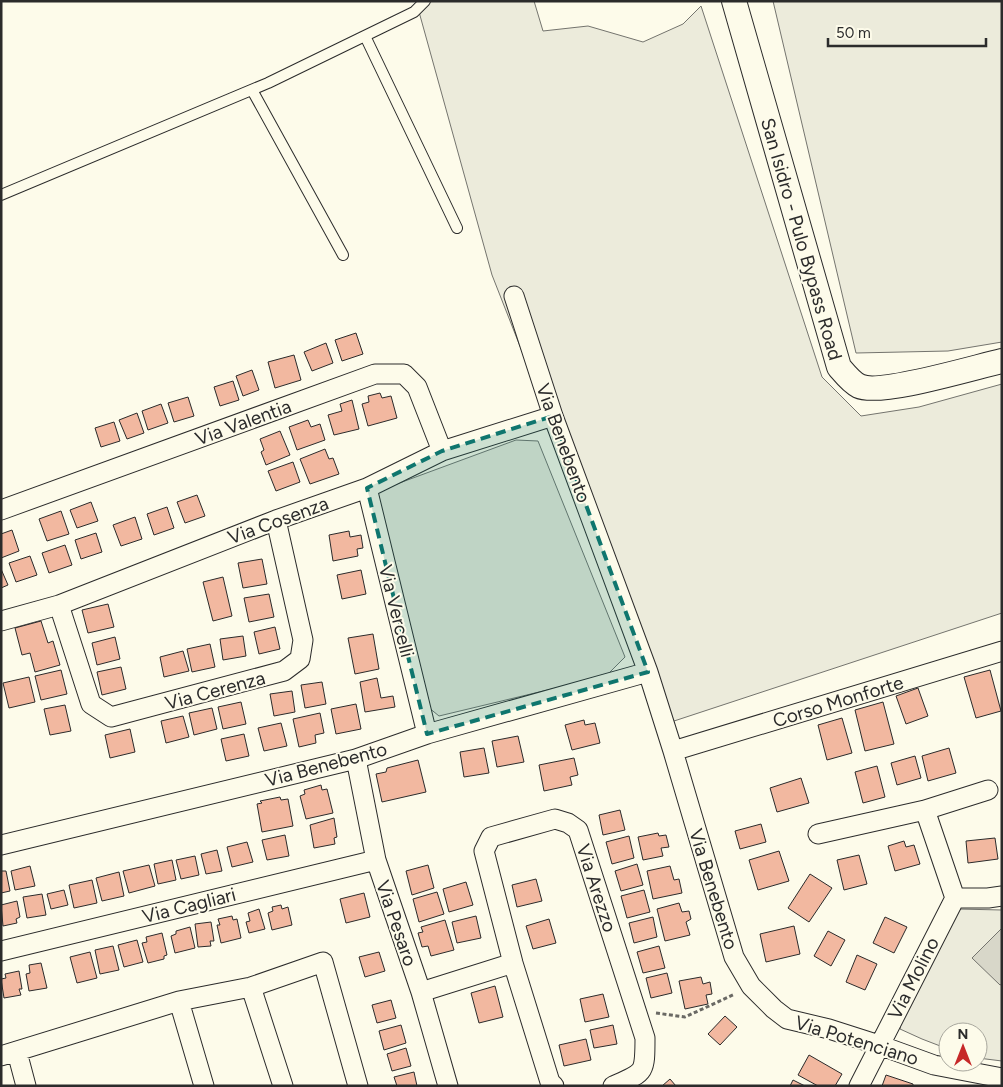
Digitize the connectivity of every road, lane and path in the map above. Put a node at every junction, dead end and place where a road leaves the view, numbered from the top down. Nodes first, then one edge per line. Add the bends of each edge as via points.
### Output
1 (425, 1) edge
2 (734, 1) edge
3 (365, 36) junction
4 (252, 90) junction
5 (1, 196) edge
6 (457, 228) dead end
7 (344, 255) dead end
8 (514, 296) dead end
9 (1002, 361) edge
10 (553, 416) junction
11 (442, 451) junction
12 (367, 488) junction
13 (1, 510) edge
14 (276, 520) junction
15 (59, 605) junction
16 (1, 621) edge
17 (1002, 651) edge
18 (648, 672) junction
19 (427, 734) junction
20 (673, 751) junction
21 (356, 759) junction
22 (988, 790) dead end
23 (926, 810) junction
24 (818, 834) dead end
25 (1, 845) edge
26 (376, 860) junction
27 (1002, 896) edge
28 (955, 898) junction
29 (1, 951) edge
30 (513, 963) junction
31 (751, 986) junction
32 (251, 987) junction
33 (421, 992) junction
34 (179, 1001) junction
35 (774, 1009) joint
36 (637, 1011) junction
37 (879, 1045) junction
38 (9, 1054) edge
39 (1002, 1078) edge
40 (26, 1086) edge
41 (204, 1086) edge
42 (282, 1086) edge
43 (358, 1086) edge
44 (448, 1086) edge
45 (554, 1086) edge
46 (613, 1086) edge
47 (859, 1086) edge

1 - 3 lane via 414,12
2 - 9 street, San Isidro - Pulo Bypass Road via 839,367 859,386 873,389 914,383
3 - 4 lane
3 - 6 lane
4 - 5 lane
4 - 7 lane
8 - 10 street, Via Benebento
10 - 11 street, Via Cosenza
10 - 18 street, Via Benebento
11 - 12 street, Via Cosenza
11 - 13 street, Via Valentia via 417,386 404,374 375,374
12 - 14 street, Via Cosenza
12 - 19 street, Via Vercelli
14 - 15 street, Via Cosenza
14 - 15 street, Via Cerenza via 303,640 300,659 284,671 111,717 91,704
15 - 16 street, Via Cosenza
17 - 20 street, Corso Monforte
18 - 19 street, Via Benebento
18 - 20 street, Via Benebento
19 - 21 street, Via Benebento
20 - 31 street, Via Benebento via 734,957
21 - 25 street, Via Benebento
21 - 26 street, Via Pesaro
22 - 23 street
23 - 24 street
23 - 28 street
26 - 29 street, Via Cagliari
26 - 33 street, Via Pesaro
27 - 28 street
28 - 37 street, Via Molino
30 - 33 street
30 - 36 street, Via Arezzo via 484,852 491,836 555,820 568,823 578,830
30 - 45 street, Via Arezzo via 550,1082
31 - 35 street, Via Benebento
31 - 36 path via 685,1017
32 - 34 street
32 - 42 street
32 - 43 street via 324,962
33 - 44 street, Via Pesaro
34 - 38 street
34 - 41 street
35 - 37 street, Via Potenciano via 787,1019
36 - 46 street, Via Arezzo via 646,1038 646,1062 639,1074
37 - 39 street, Via Potenciano via 934,1065
37 - 47 street, Via Molino
38 - 40 street

